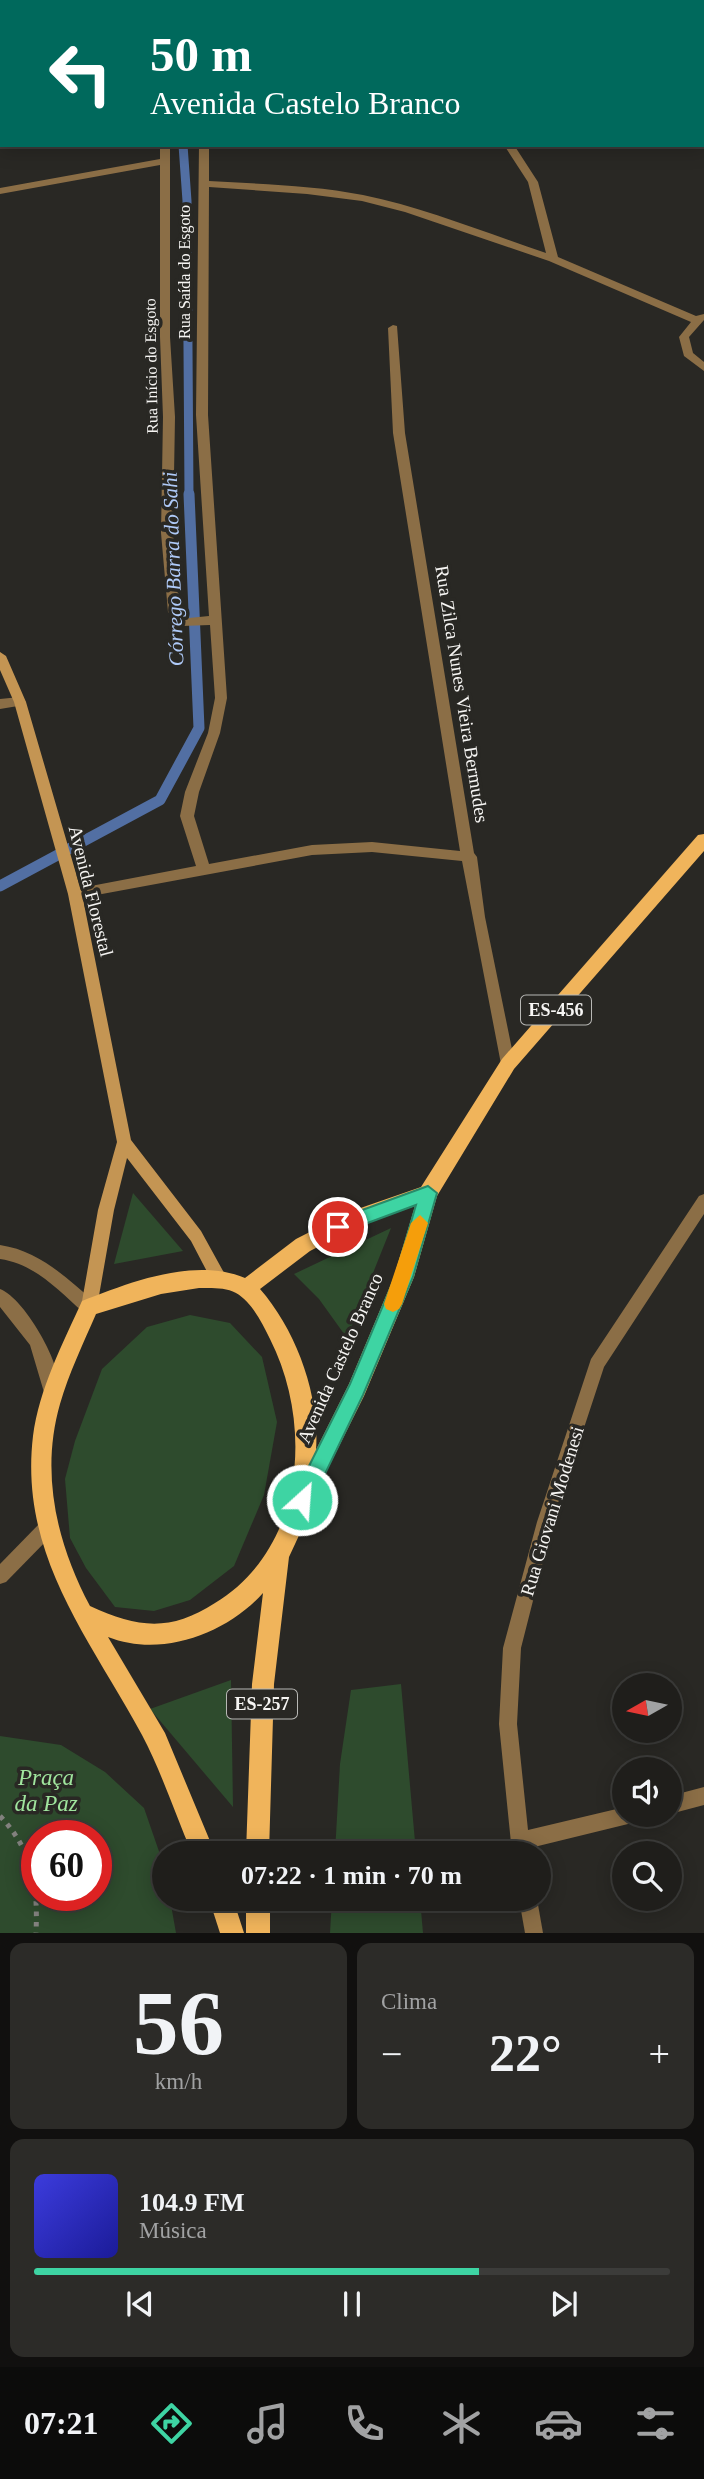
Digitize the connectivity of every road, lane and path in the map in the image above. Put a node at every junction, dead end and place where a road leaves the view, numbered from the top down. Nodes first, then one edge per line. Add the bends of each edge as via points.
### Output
1 (165, 147) edge
2 (204, 147) edge
3 (510, 147) edge
4 (165, 161) junction
5 (202, 183) junction
6 (0, 191) edge
7 (553, 259) junction
8 (700, 318) edge
9 (393, 328) dead end
10 (704, 368) edge
11 (215, 620) junction
12 (0, 656) edge
13 (20, 702) junction
14 (0, 704) edge
15 (704, 840) edge
16 (470, 857) junction
17 (204, 870) junction
18 (75, 894) junction
19 (508, 1065) junction
20 (124, 1142) junction
21 (428, 1193) junction
22 (704, 1201) edge
23 (0, 1251) edge
24 (220, 1280) junction
25 (246, 1289) junction
26 (0, 1296) edge
27 (89, 1307) junction
28 (53, 1396) junction
29 (302, 1500) junction
30 (46, 1529) junction
31 (278, 1555) junction
32 (0, 1576) edge
33 (85, 1615) junction
34 (704, 1796) edge
35 (682, 1802) edge
36 (0, 1816) edge
37 (612, 1820) edge
38 (198, 1841) edge
39 (258, 1841) edge
40 (519, 1841) edge
41 (540, 1841) edge
42 (225, 1911) edge
43 (258, 1911) edge
44 (530, 1911) edge
45 (36, 1933) edge
46 (232, 1933) edge
47 (258, 1933) edge
48 (534, 1933) edge

1 - 4 street, Rua Início do Esgoto
2 - 5 street
3 - 7 street via 533,182
4 - 6 street
4 - 11 street, Rua Início do Esgoto via 167,533 174,612 186,623
5 - 7 street, Rua Saída do Esgoto via 362,198
5 - 11 street, Rua Saída do Esgoto via 202,415
7 - 8 street, Rua Saída do Esgoto
8 - 10 street via 684,337 688,354
9 - 16 street, Rua Zilca Nunes Vieira Bermudes via 399,433
11 - 17 street, Rua Saída do Esgoto via 221,698 187,816
12 - 13 main road, Avenida Florestal
13 - 14 street
13 - 18 main road, Avenida Florestal
15 - 19 main road, Avenida Castelo Branco / ES-456
16 - 17 street via 344,847
16 - 19 street, Rua Zilca Nunes Vieira Bermudes
17 - 18 street
18 - 20 main road, Avenida Florestal
19 - 21 main road, Avenida Castelo Branco / ES-456
20 - 24 main road, Avenida Florestal via 196,1236
20 - 27 main road, Avenida Florestal
21 - 25 main road via 356,1218 303,1245
21 - 29 main road, Avenida Castelo Branco via 404,1277 357,1389
22 - 40 street, Rua Giovani Modenesi via 597,1364 545,1522 512,1648 508,1724
23 - 27 street via 36,1264
24 - 25 main road
24 - 27 main road via 188,1280
25 - 29 main road via 277,1329 302,1396 306,1444
26 - 28 street via 44,1353
27 - 28 main road
28 - 30 main road via 41,1468
29 - 31 main road, Avenida Castelo Branco
30 - 32 street
30 - 33 main road via 57,1566
31 - 33 main road via 250,1594 226,1613 195,1626 158,1636 136,1634
31 - 39 main road, ES-257 via 263,1684
33 - 38 main road via 150,1728
34 - 35 street
36 - 45 path via 26,1846 36,1871
37 - 41 street
42 - 46 main road
43 - 47 main road
44 - 48 street

